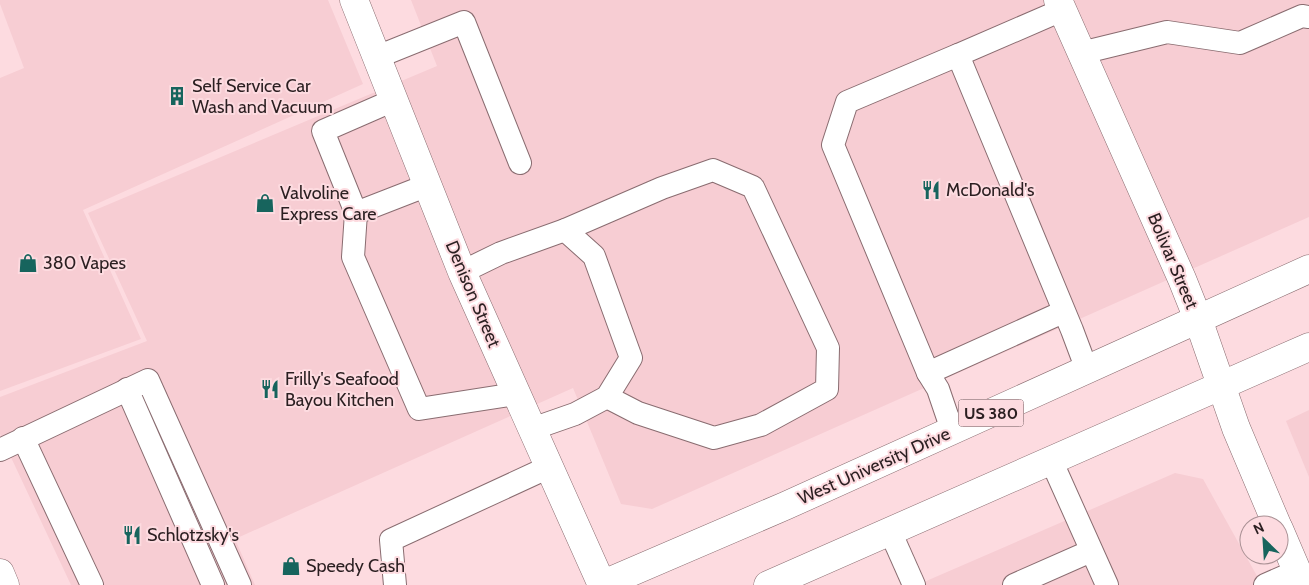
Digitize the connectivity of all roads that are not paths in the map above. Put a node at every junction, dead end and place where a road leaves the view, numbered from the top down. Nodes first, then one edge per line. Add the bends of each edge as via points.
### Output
1 (354, 0) edge
2 (1060, 5) edge
3 (1306, 22) edge
4 (1081, 53) junction
5 (958, 55) junction
6 (377, 57) junction
7 (394, 100) junction
8 (520, 163) dead end
9 (428, 185) junction
10 (356, 213) junction
11 (565, 230) junction
12 (1309, 269) edge
13 (462, 272) junction
14 (1063, 312) junction
15 (1198, 320) junction
16 (1309, 347) edge
17 (1086, 370) junction
18 (928, 373) junction
19 (1221, 385) junction
20 (127, 389) junction
21 (516, 394) junction
22 (607, 397) junction
23 (532, 429) junction
24 (952, 430) junction
25 (24, 438) junction
26 (0, 450) edge
27 (1052, 460) junction
28 (549, 467) junction
29 (1274, 515) edge
30 (890, 531) junction
31 (1092, 551) junction
32 (1289, 552) edge
33 (0, 573) edge
34 (1300, 578) edge
35 (5, 585) edge
36 (92, 585) edge
37 (213, 585) edge
38 (240, 585) edge
39 (395, 585) edge
40 (601, 585) edge
41 (768, 585) edge
42 (914, 585) edge
43 (1014, 585) edge
44 (1107, 585) edge
45 (1265, 585) edge

1 - 6 main road, Denison Street
2 - 4 main road, Bolivar Street
2 - 5 lane
3 - 4 lane via 1240,43 1166,32
4 - 15 main road, Bolivar Street
5 - 14 lane
5 - 18 lane via 847,102 833,145
6 - 7 main road, Denison Street
6 - 8 lane via 464,22
7 - 9 main road, Denison Street
7 - 10 lane via 323,131
9 - 10 lane
9 - 13 main road, Denison Street
10 - 21 lane via 353,257 419,409
11 - 13 lane via 501,253
11 - 22 lane via 594,256 632,358
11 - 22 lane via 713,170 752,187 828,348 826,388 761,425 714,438 638,413
12 - 15 main road, West University Drive / US 380
13 - 21 main road, Denison Street
14 - 17 lane
14 - 18 lane
15 - 17 main road, West University Drive / US 380
15 - 19 main road, Bolivar Street
16 - 19 main road
17 - 24 main road, West University Drive / US 380
18 - 24 lane via 938,389
19 - 27 main road
19 - 29 main road, Bolivar Street
20 - 25 lane
20 - 37 lane
20 - 38 lane via 148,380
21 - 23 main road, Denison Street
22 - 23 lane via 575,414
23 - 28 main road, Denison Street
24 - 40 main road, West University Drive / US 380
25 - 26 lane
25 - 36 lane
27 - 30 main road
27 - 31 lane
28 - 39 lane via 391,540
28 - 40 main road, Denison Street
30 - 41 main road
30 - 42 lane
31 - 43 lane
31 - 44 lane
32 - 34 main road
33 - 35 main road
34 - 45 lane

